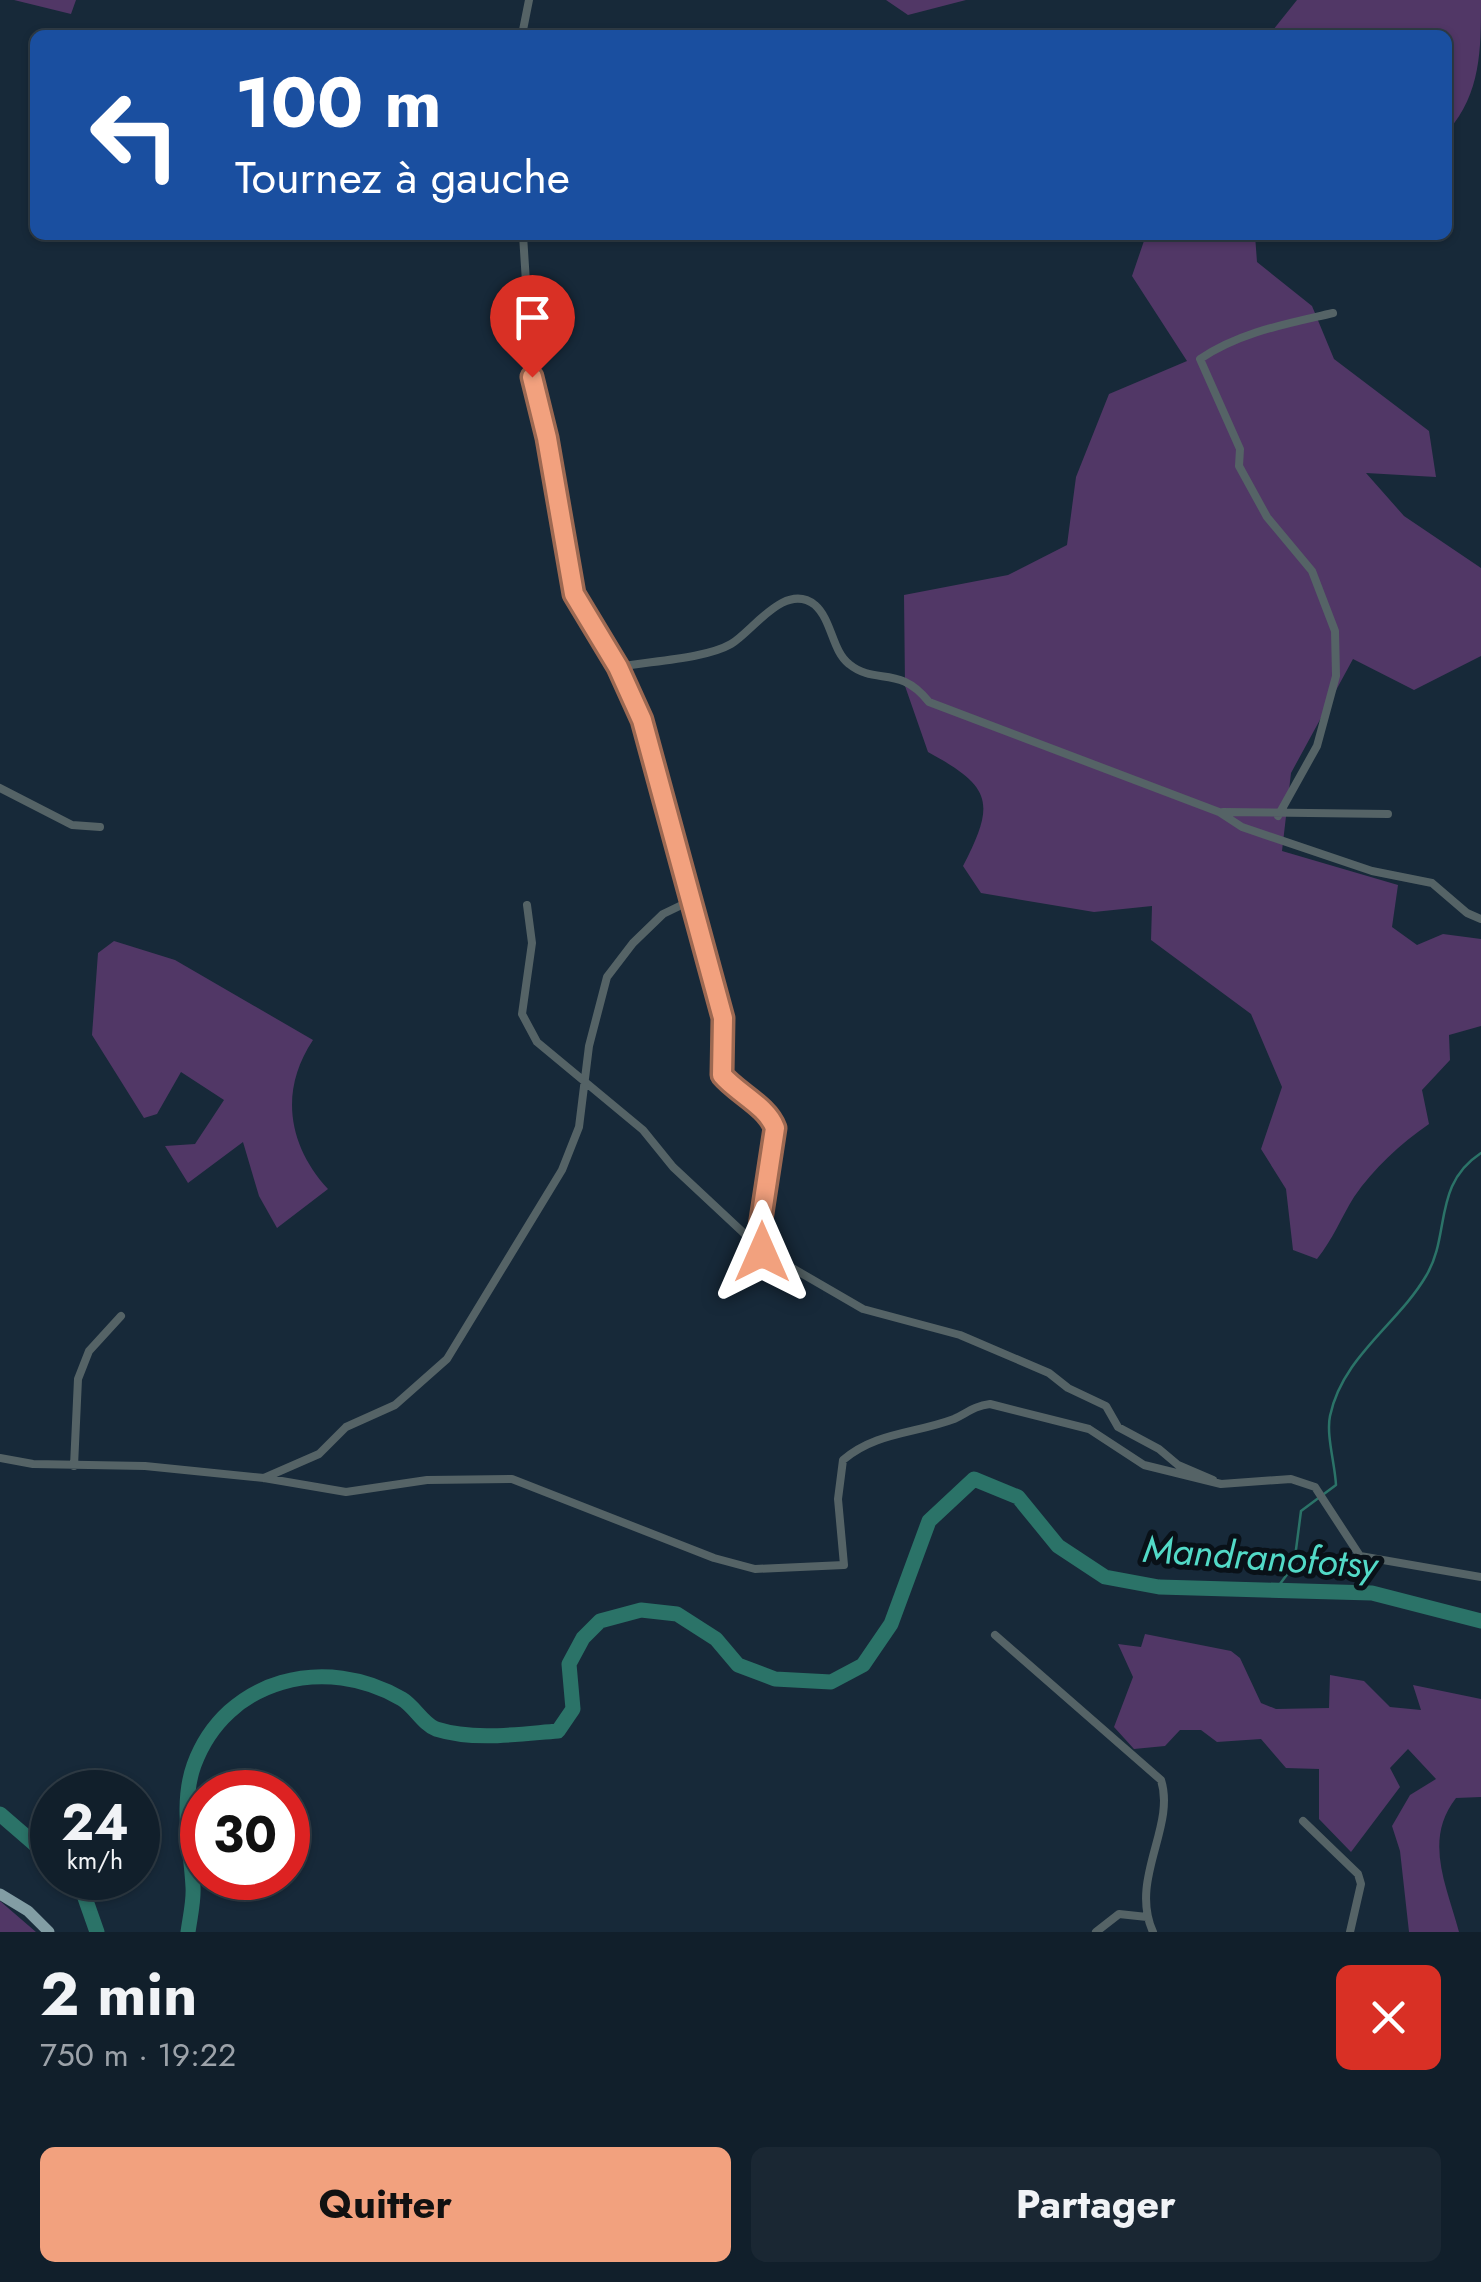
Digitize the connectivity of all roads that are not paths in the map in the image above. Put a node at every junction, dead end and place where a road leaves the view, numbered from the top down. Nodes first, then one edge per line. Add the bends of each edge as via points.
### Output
1 (529, 0) edge
2 (523, 30) edge
3 (523, 240) edge
4 (1333, 313) dead end
5 (618, 667) junction
6 (0, 788) edge
7 (1219, 812) junction
8 (1388, 814) dead end
9 (1278, 816) junction
10 (100, 826) dead end
11 (690, 901) junction
12 (527, 905) dead end
13 (1481, 919) edge
14 (583, 1077) junction
15 (762, 1252) junction
16 (122, 1316) dead end
17 (0, 1458) edge
18 (74, 1466) junction
19 (264, 1478) junction
20 (1221, 1484) junction
21 (1481, 1577) edge
22 (996, 1635) dead end
23 (1303, 1822) dead end
24 (0, 1894) edge
25 (1146, 1917) junction
26 (49, 1932) edge
27 (1096, 1932) edge
28 (1154, 1932) edge
29 (1350, 1932) edge

1 - 2 street
3 - 5 street via 532,377 574,594
4 - 9 street via 1262,330 1200,359 1240,449 1239,466 1266,517 1312,571 1335,631 1336,676 1317,746
5 - 7 street via 716,650 772,609 804,600 816,606 846,662 856,668 911,681 929,702
5 - 11 street via 642,720
6 - 10 street via 72,825
7 - 9 street
7 - 13 street via 1242,827 1432,883
8 - 9 street
11 - 14 street via 664,914 607,978
11 - 15 street via 723,1018 722,1075 775,1128
12 - 14 street via 532,943 522,1014 536,1042
14 - 15 street
14 - 19 street via 578,1127 562,1170 447,1359 395,1405 346,1427 319,1454
15 - 20 street via 863,1309 925,1323 1049,1373 1106,1406 1118,1427 1178,1466
16 - 18 street via 89,1351 78,1379
17 - 18 street
18 - 19 street
19 - 20 street via 346,1492 427,1480 512,1478 755,1569 844,1565 838,1499 843,1460 864,1442 956,1418 974,1406 990,1404 1089,1429 1144,1465
20 - 21 street via 1291,1479 1316,1487 1360,1556
22 - 25 street via 1161,1780
23 - 29 street via 1358,1874
24 - 26 main road
25 - 27 street via 1119,1914
25 - 28 street

